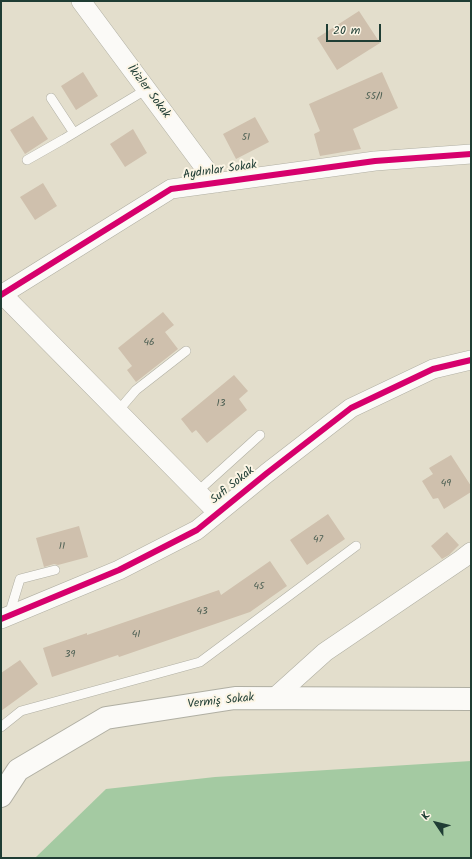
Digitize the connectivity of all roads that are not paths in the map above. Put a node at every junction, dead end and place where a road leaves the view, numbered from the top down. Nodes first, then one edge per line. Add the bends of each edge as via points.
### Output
1 (80, 1) edge
2 (146, 89) junction
3 (51, 98) dead end
4 (74, 133) junction
5 (470, 152) edge
6 (27, 160) dead end
7 (216, 183) junction
8 (2, 294) edge
9 (186, 351) dead end
10 (471, 360) edge
11 (118, 411) junction
12 (260, 435) dead end
13 (198, 492) junction
14 (218, 513) junction
15 (356, 546) dead end
16 (471, 552) edge
17 (55, 570) dead end
18 (5, 617) edge
19 (274, 698) junction
20 (471, 699) edge
21 (1, 727) edge
22 (1, 796) edge

1 - 2 street, İkizler Sokak
2 - 4 lane
2 - 7 street, İkizler Sokak
3 - 4 lane
4 - 6 lane
5 - 7 street, Aydınlar Sokak via 375,161
7 - 8 street, Aydınlar Sokak via 171,189
8 - 11 street
9 - 11 lane via 136,390
10 - 14 street, Sufi Sokak via 433,369 351,408
11 - 13 street
12 - 13 lane
13 - 14 street
14 - 18 street, Sufi Sokak via 197,530 119,570
15 - 21 lane via 200,662 20,711
16 - 19 street via 325,652
17 - 18 lane via 20,579
19 - 20 street, Vermiş Sokak
19 - 22 street, Vermiş Sokak via 235,698 106,718 18,770

